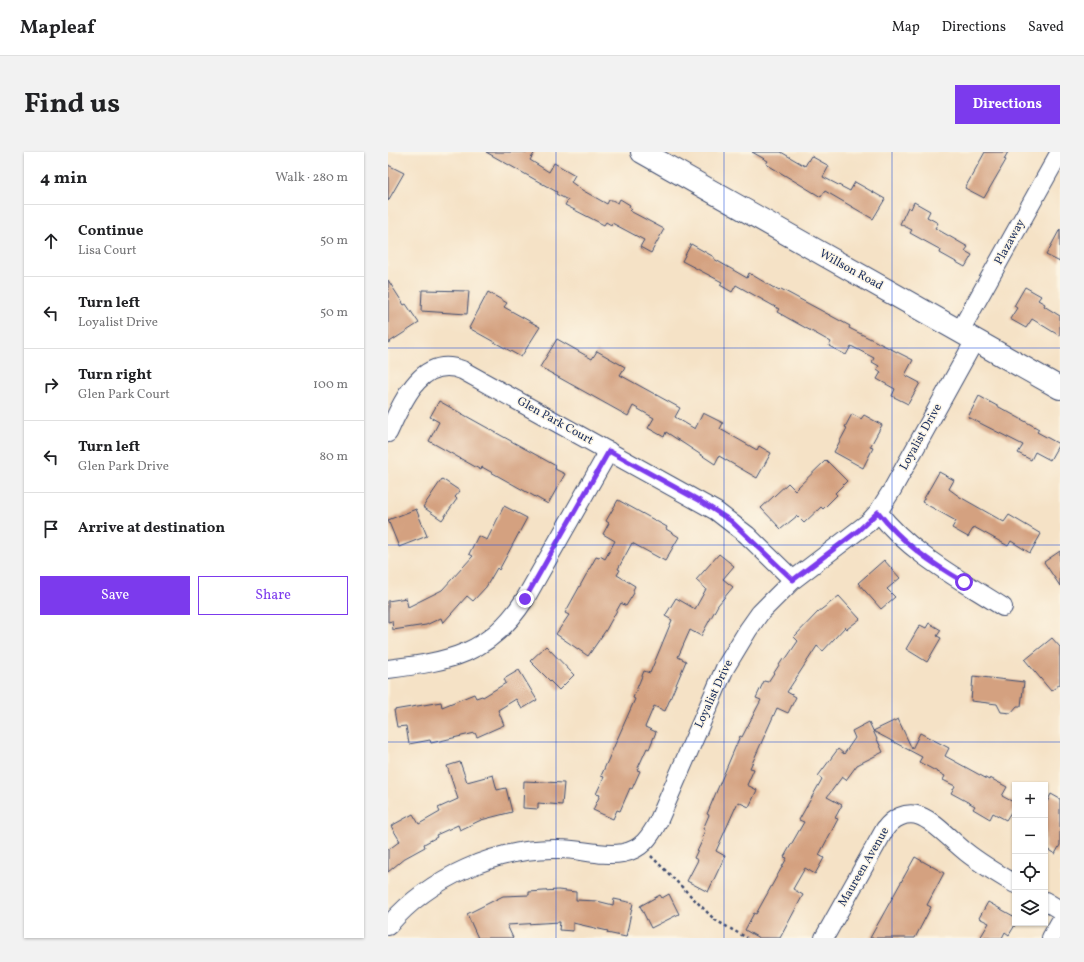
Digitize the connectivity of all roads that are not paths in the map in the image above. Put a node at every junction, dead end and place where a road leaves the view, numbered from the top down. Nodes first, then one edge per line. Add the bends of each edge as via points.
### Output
1 (642, 152) edge
2 (1060, 152) edge
3 (1054, 175) edge
4 (967, 336) junction
5 (1060, 388) edge
6 (388, 433) edge
7 (609, 451) junction
8 (878, 512) junction
9 (793, 580) junction
10 (1003, 606) dead end
11 (388, 669) edge
12 (1012, 882) edge
13 (1048, 903) edge
14 (1060, 910) edge
15 (1060, 922) edge
16 (389, 924) edge
17 (824, 938) edge
18 (1051, 938) edge

1 - 4 street, Willson Road
2 - 3 street, Plazaway
3 - 4 street, Plazaway
4 - 5 street, Willson Road
4 - 8 street, Loyalist Drive via 892,490
6 - 7 street, Glen Park Court via 397,413 420,378 435,368 452,366
7 - 9 street, Glen Park Court via 721,514 747,535
7 - 11 street via 525,599 513,618 498,633 461,656 440,662
8 - 9 street, Loyalist Drive via 859,530
8 - 10 street via 892,530 930,562
9 - 16 street, Loyalist Drive via 760,613 732,655 658,822 641,845 616,854 558,848 521,852 484,861 424,893
12 - 17 street, Maureen Avenue via 967,854 925,818 910,814 900,816 885,828
13 - 14 street
15 - 18 street

